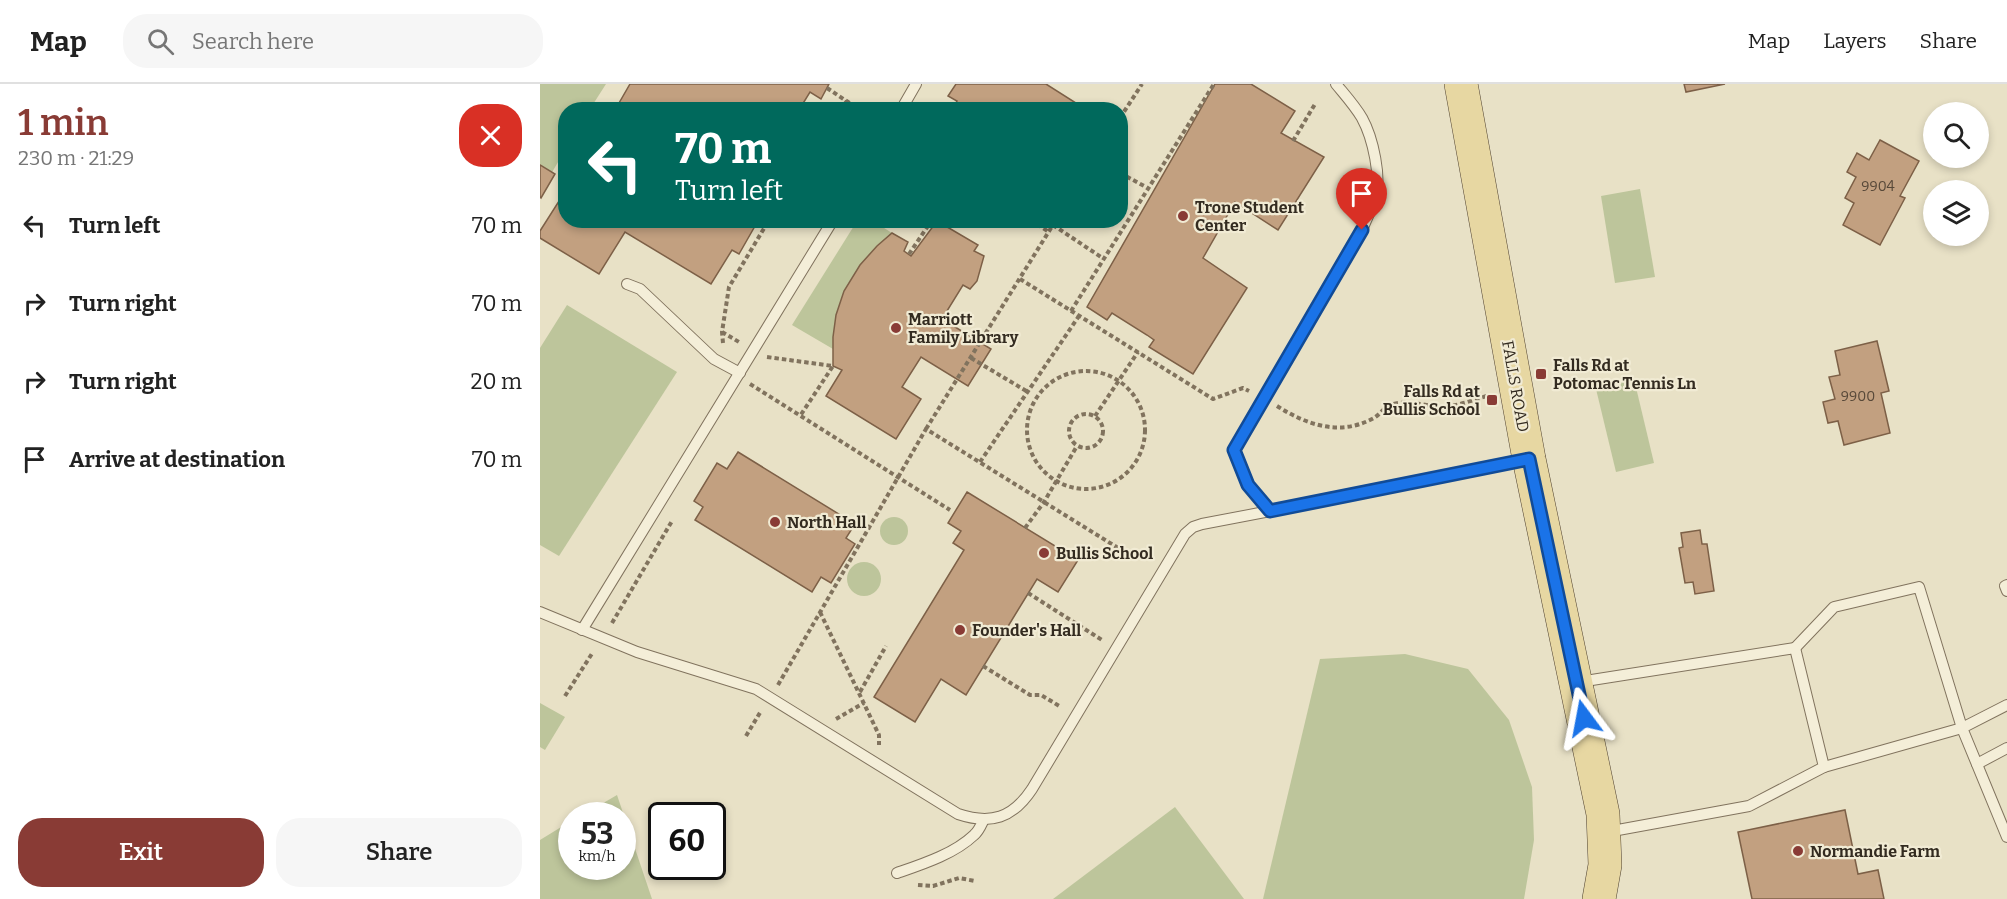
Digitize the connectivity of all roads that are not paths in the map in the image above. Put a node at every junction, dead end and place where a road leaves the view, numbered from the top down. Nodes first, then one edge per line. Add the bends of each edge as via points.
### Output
1 (916, 84) edge
2 (1336, 84) edge
3 (1461, 84) edge
4 (906, 102) edge
5 (828, 228) edge
6 (627, 284) dead end
7 (740, 373) junction
8 (1529, 459) junction
9 (1270, 511) junction
10 (2007, 585) edge
11 (2007, 591) edge
12 (540, 612) edge
13 (582, 630) junction
14 (1795, 648) junction
15 (1576, 682) junction
16 (2007, 705) edge
17 (1962, 728) junction
18 (2007, 748) edge
19 (1977, 764) junction
20 (1824, 767) junction
21 (984, 819) junction
22 (1605, 832) junction
23 (2007, 837) edge
24 (897, 873) dead end
25 (1599, 899) edge

1 - 4 lane
2 - 9 lane via 1362,118 1368,133 1377,181 1375,198 1362,230 1234,450 1248,485
3 - 8 main road, FALLS ROAD
5 - 7 lane
6 - 7 lane via 640,289 714,359
7 - 13 lane
8 - 9 lane
8 - 15 main road, FALLS ROAD
9 - 21 lane via 1193,527 1185,534 1022,804 996,818
10 - 11 lane
12 - 13 lane
13 - 21 lane via 637,652 756,689 958,814
14 - 15 lane
14 - 17 lane via 1834,606 1919,587
14 - 20 lane
15 - 22 main road, FALLS ROAD
16 - 17 lane
17 - 19 lane
17 - 20 lane
18 - 19 lane
19 - 23 lane
20 - 22 lane via 1749,806
21 - 24 lane via 976,834 965,842
22 - 25 main road, FALLS ROAD

